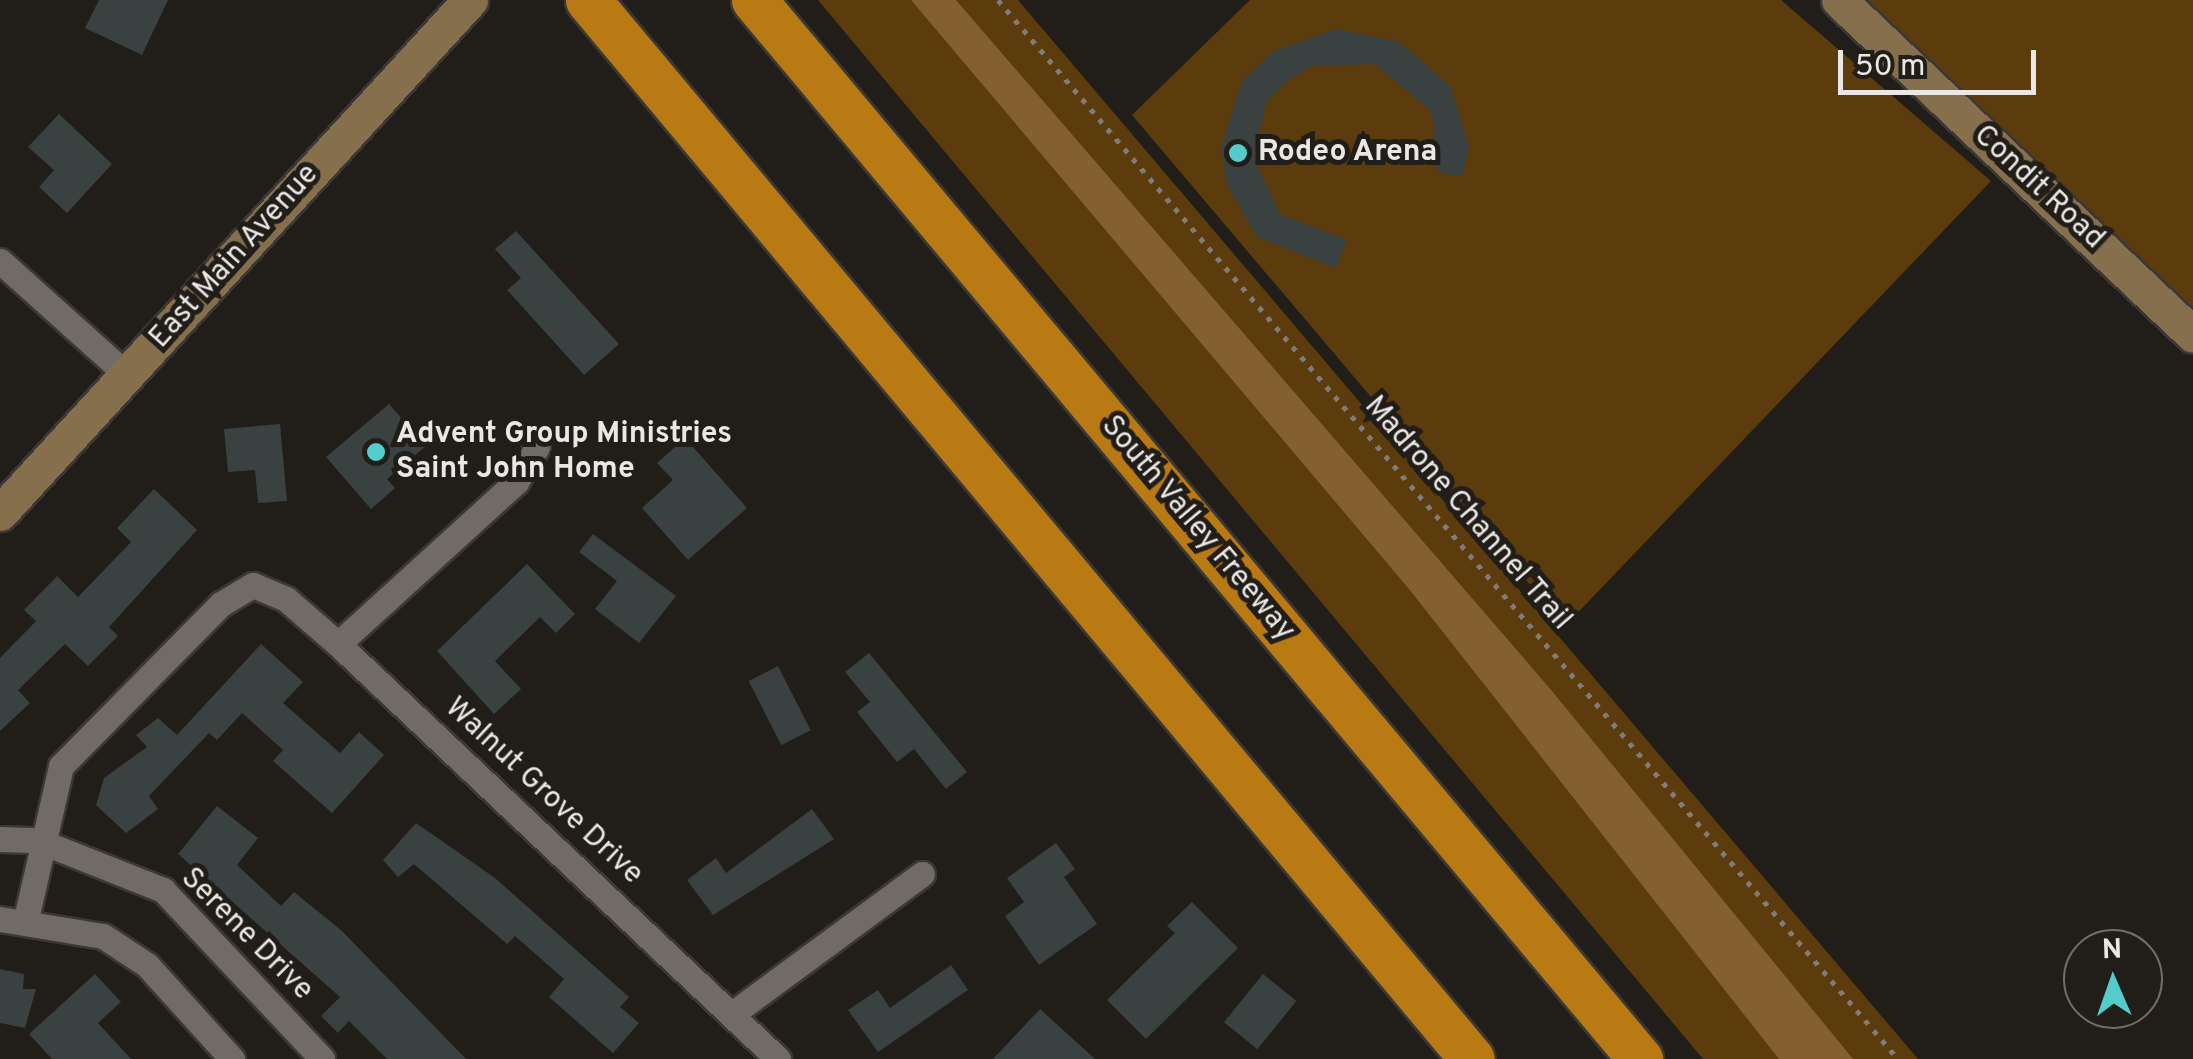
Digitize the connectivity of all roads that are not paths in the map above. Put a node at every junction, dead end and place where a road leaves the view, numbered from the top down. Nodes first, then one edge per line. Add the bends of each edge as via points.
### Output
1 (470, 0) edge
2 (588, 0) edge
3 (754, 0) edge
4 (1839, 0) edge
5 (0, 261) edge
6 (2193, 335) edge
7 (127, 375) junction
8 (537, 447) dead end
9 (0, 513) edge
10 (338, 644) junction
11 (0, 840) edge
12 (37, 840) junction
13 (922, 874) dead end
14 (0, 919) edge
15 (26, 920) junction
16 (732, 1014) junction
17 (232, 1059) edge
18 (322, 1059) edge
19 (778, 1059) edge
20 (1472, 1059) edge
21 (1640, 1059) edge

1 - 7 street, East Main Avenue
2 - 20 highway
3 - 21 highway, South Valley Freeway
4 - 6 street, Condit Road
5 - 7 street
7 - 9 street, East Main Avenue
8 - 10 street via 516,482
10 - 12 street, Walnut Grove Drive via 286,599 253,585 221,604 60,766
10 - 16 street, Walnut Grove Drive
11 - 12 street, Serene Drive
12 - 15 street
12 - 18 street, Serene Drive via 164,890
13 - 16 street
14 - 15 street
15 - 17 street via 103,936 147,965
16 - 19 street, Walnut Grove Drive

